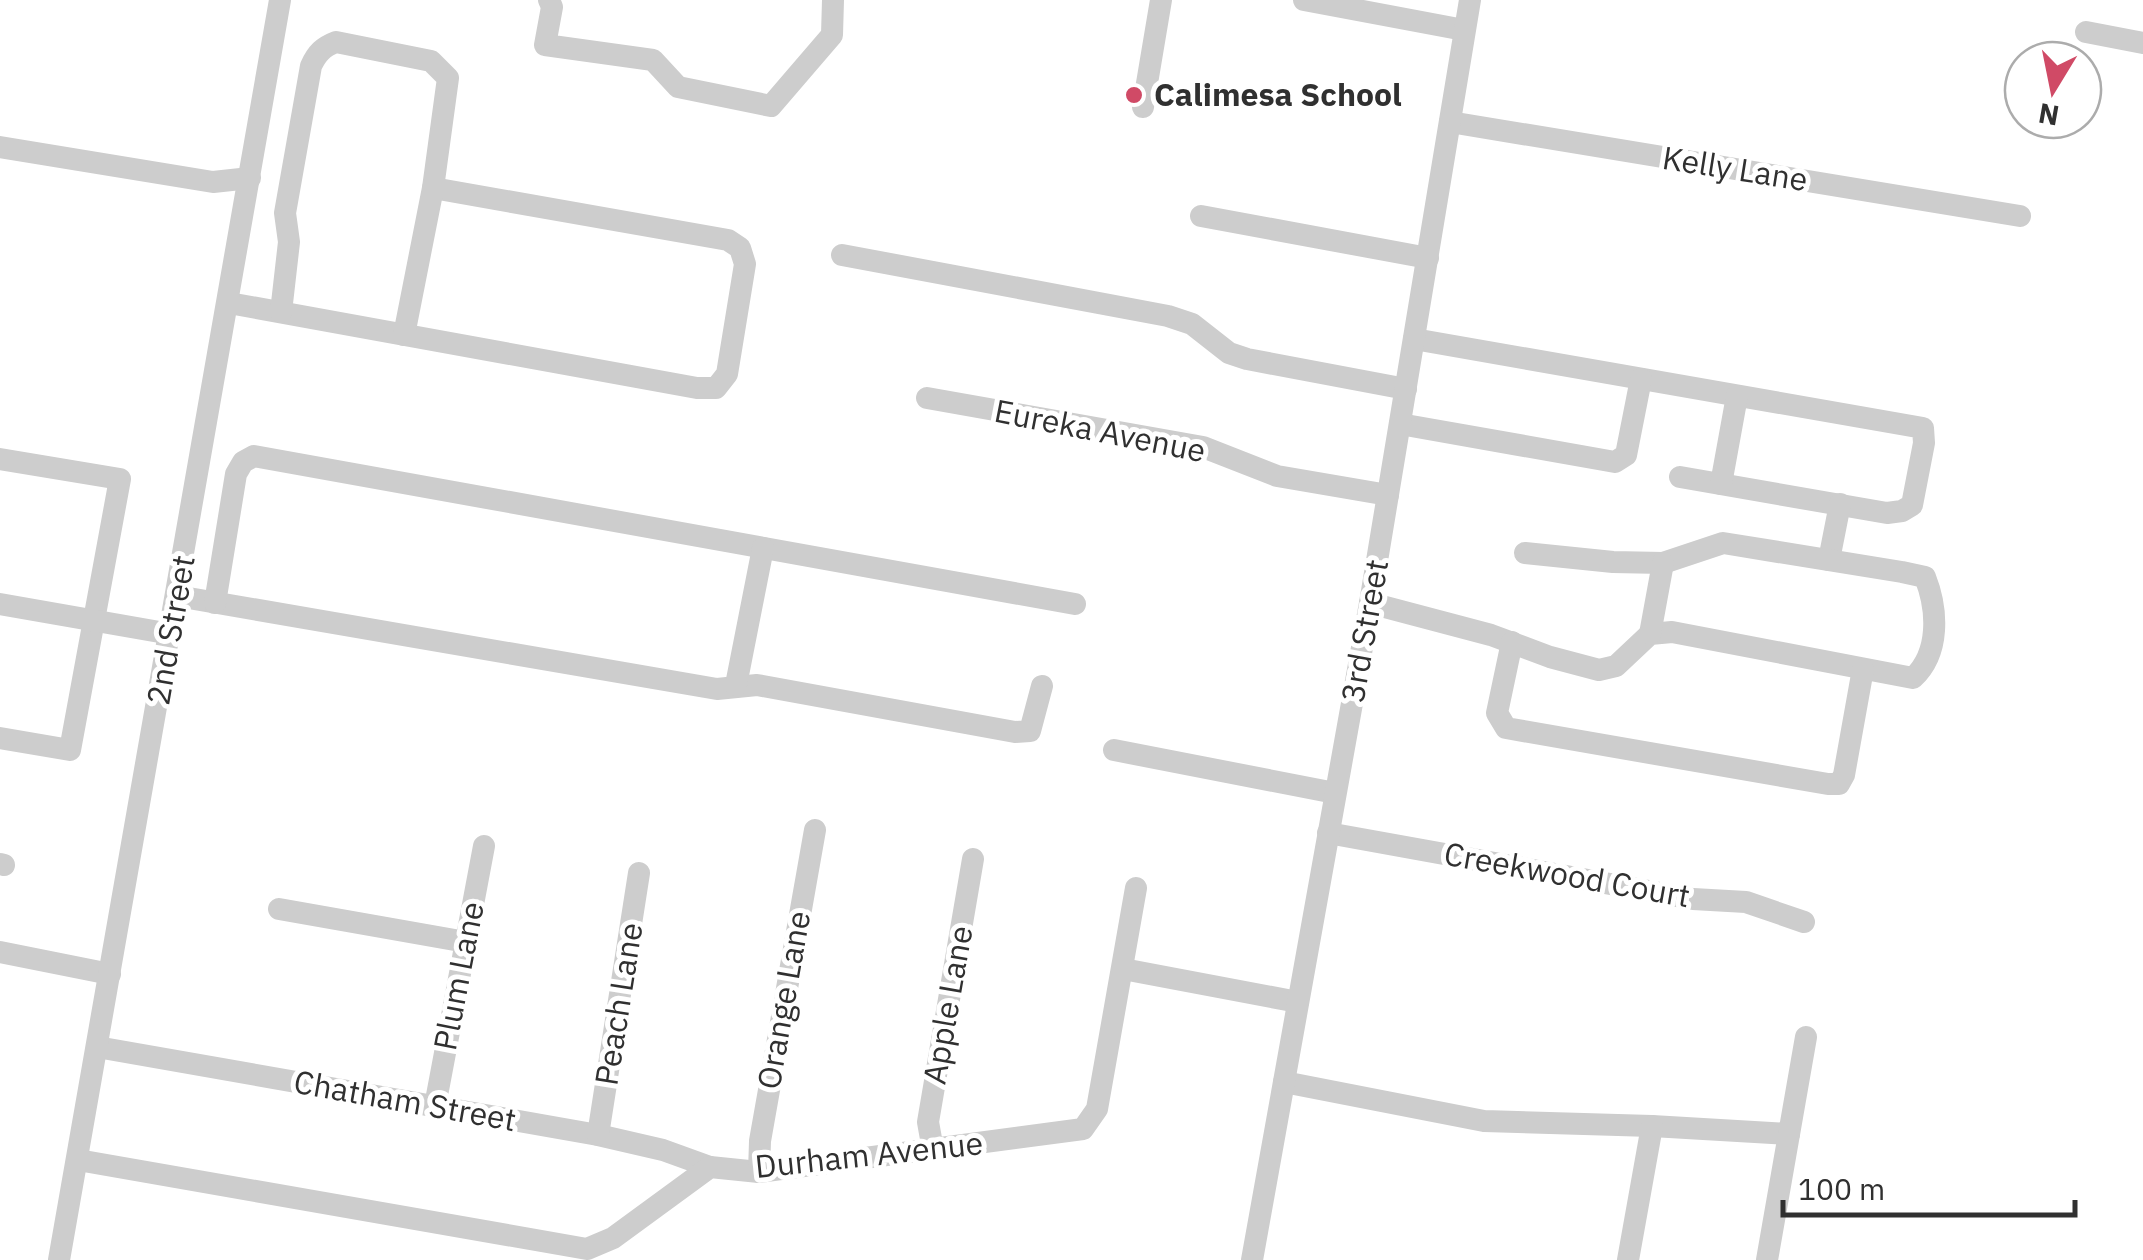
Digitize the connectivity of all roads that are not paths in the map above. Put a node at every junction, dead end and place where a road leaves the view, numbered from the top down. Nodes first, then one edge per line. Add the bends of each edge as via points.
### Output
1 (280, 0) edge
2 (549, 0) edge
3 (834, 0) edge
4 (1161, 0) edge
5 (1304, 0) edge
6 (1470, 0) edge
7 (1464, 30) junction
8 (2086, 32) dead end
9 (2143, 42) edge
10 (1143, 107) dead end
11 (1450, 122) junction
12 (0, 147) edge
13 (250, 178) junction
14 (433, 188) junction
15 (1202, 216) dead end
16 (2020, 216) dead end
17 (842, 255) dead end
18 (1428, 258) junction
19 (229, 303) junction
20 (280, 312) junction
21 (404, 335) junction
22 (1414, 339) junction
23 (1641, 379) junction
24 (1406, 388) junction
25 (1737, 396) junction
26 (927, 398) dead end
27 (1400, 424) junction
28 (0, 459) edge
29 (1680, 477) dead end
30 (1721, 484) junction
31 (1388, 495) junction
32 (1840, 504) junction
33 (763, 548) junction
34 (1524, 553) dead end
35 (1829, 560) junction
36 (1663, 564) junction
37 (177, 596) junction
38 (215, 602) junction
39 (0, 604) edge
40 (1076, 604) dead end
41 (1370, 604) junction
42 (95, 621) junction
43 (170, 634) junction
44 (1650, 634) junction
45 (1512, 642) junction
46 (1862, 668) junction
47 (736, 686) junction
48 (1042, 686) dead end
49 (0, 738) edge
50 (1114, 750) dead end
51 (1336, 793) junction
52 (814, 830) dead end
53 (1328, 833) junction
54 (484, 846) dead end
55 (973, 859) dead end
56 (639, 873) dead end
57 (1136, 888) dead end
58 (279, 909) dead end
59 (1804, 922) dead end
60 (466, 942) junction
61 (0, 952) edge
62 (1124, 969) junction
63 (110, 974) junction
64 (1298, 1002) junction
65 (1806, 1037) dead end
66 (97, 1047) junction
67 (1284, 1082) junction
68 (435, 1106) junction
69 (1652, 1126) junction
70 (1789, 1134) junction
71 (598, 1135) junction
72 (933, 1150) junction
73 (78, 1160) junction
74 (710, 1167) junction
75 (759, 1172) junction
76 (59, 1260) edge
77 (1252, 1260) edge
78 (1628, 1260) edge
79 (1767, 1260) edge

1 - 13 street, 2nd Street
2 - 3 street via 544,45 653,60 678,87 772,106 832,35
4 - 10 street
5 - 7 street
6 - 7 street, 3rd Street
7 - 11 street, 3rd Street
8 - 9 street
11 - 16 street, Kelly Lane
11 - 18 street, 3rd Street
12 - 13 street via 213,182
13 - 19 street, 2nd Street
14 - 20 street via 448,78 442,70 336,42 325,46 311,66 285,213
14 - 21 street
14 - 21 street via 728,240 740,248 745,264 727,374 716,388 697,388
15 - 18 street
17 - 24 street via 1168,316 1247,359
18 - 22 street, 3rd Street
19 - 20 street
19 - 37 street, 2nd Street
20 - 21 street
22 - 23 street
22 - 24 street, 3rd Street
23 - 25 street
23 - 27 street via 1626,455 1616,462
24 - 27 street, 3rd Street
25 - 30 street
25 - 32 street via 1923,428 1912,504 1887,512
26 - 31 street, Eureka Avenue via 1203,447 1277,476
27 - 31 street, 3rd Street
28 - 42 street via 120,479
29 - 30 street
30 - 32 street
31 - 41 street, 3rd Street
32 - 35 street
33 - 38 street via 254,456 236,474
33 - 40 street
33 - 47 street
34 - 36 street
35 - 36 street via 1723,543
35 - 46 street via 1926,577 1933,596 1926,666 1913,678
36 - 44 street
37 - 38 street
37 - 43 street, 2nd Street
38 - 47 street via 718,690
39 - 42 street
41 - 45 street
41 - 51 street, 3rd Street
42 - 43 street
42 - 49 street via 70,750
43 - 63 street, 2nd Street
44 - 45 street via 1616,666 1599,670
44 - 46 street via 1672,632
45 - 46 street via 1498,713 1506,728 1828,784 1839,784 1844,775
47 - 48 street via 1015,732 1030,731
50 - 51 street
51 - 53 street, 3rd Street
52 - 75 street, Orange Lane
53 - 59 street, Creekwood Court via 1693,899 1746,902
53 - 64 street, 3rd Street
54 - 60 street, Plum Lane
55 - 72 street, Apple Lane via 928,1122
56 - 71 street, Peach Lane
57 - 62 street, Durham Avenue
58 - 60 street
60 - 68 street, Plum Lane
61 - 63 street
62 - 64 street
62 - 72 street, Durham Avenue via 1097,1109 1084,1129
63 - 66 street, 2nd Street
64 - 67 street, 3rd Street
65 - 70 street
66 - 68 street, Chatham Street
66 - 73 street, 2nd Street
67 - 69 street via 1484,1121
67 - 77 street, 3rd Street
68 - 71 street, Chatham Street
69 - 70 street
69 - 78 street
70 - 79 street
71 - 74 street, Chatham Street
72 - 75 street, Durham Avenue
73 - 74 street, Durham Avenue via 587,1249 613,1238
73 - 76 street, 2nd Street
74 - 75 street, Durham Avenue

